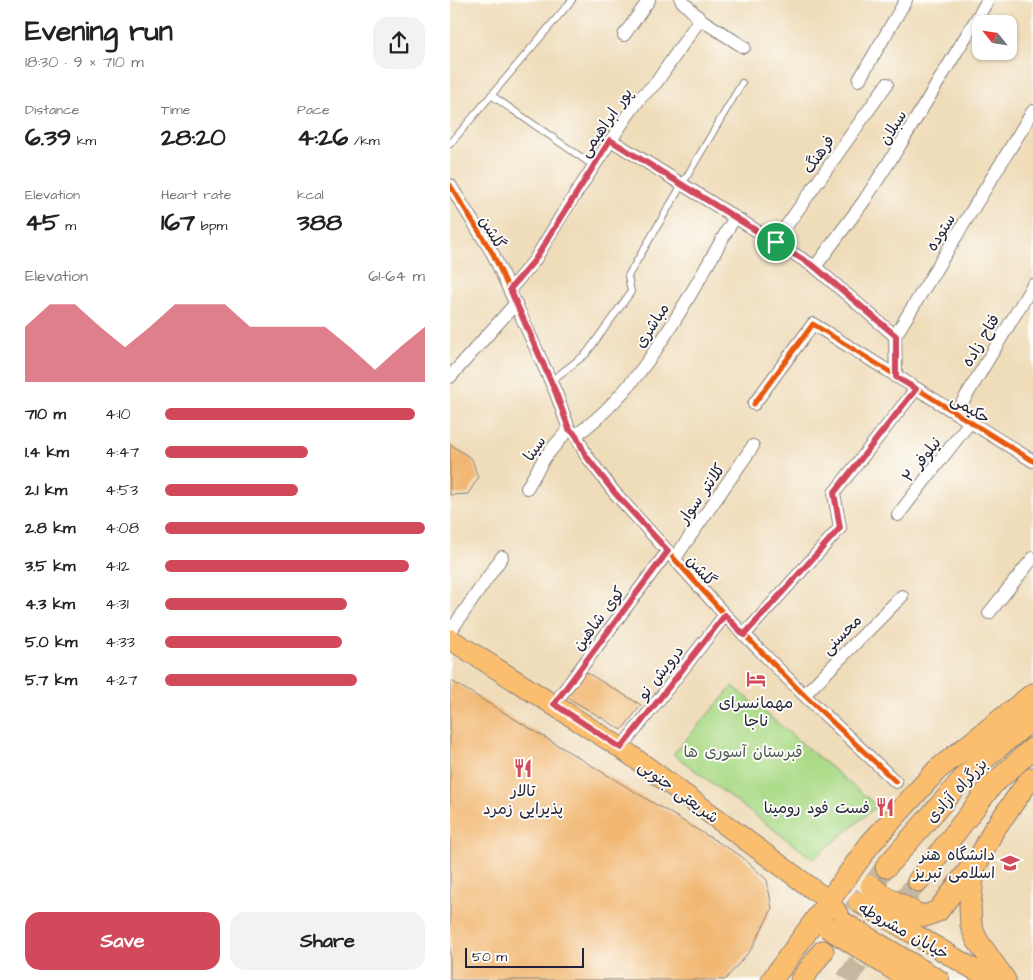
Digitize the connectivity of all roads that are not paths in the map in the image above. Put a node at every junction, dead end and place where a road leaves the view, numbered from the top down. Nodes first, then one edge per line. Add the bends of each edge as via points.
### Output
1 (572, 0) edge
2 (650, 0) edge
3 (681, 0) edge
4 (906, 0) edge
5 (988, 0) edge
6 (700, 19) junction
7 (624, 35) dead end
8 (744, 48) dead end
9 (859, 80) dead end
10 (742, 82) dead end
11 (888, 84) dead end
12 (491, 94) junction
13 (1033, 111) edge
14 (610, 140) junction
15 (450, 144) edge
16 (594, 166) junction
17 (450, 184) edge
18 (682, 184) junction
19 (735, 217) junction
20 (776, 242) junction
21 (815, 267) junction
22 (1033, 285) edge
23 (510, 289) junction
24 (516, 304) junction
25 (896, 336) junction
26 (450, 377) edge
27 (896, 377) junction
28 (551, 380) junction
29 (916, 389) junction
30 (754, 404) dead end
31 (956, 413) junction
32 (970, 422) junction
33 (573, 432) junction
34 (753, 446) dead end
35 (1033, 461) edge
36 (527, 488) dead end
37 (898, 515) dead end
38 (672, 555) junction
39 (502, 557) dead end
40 (1033, 558) edge
41 (902, 596) dead end
42 (989, 613) dead end
43 (725, 615) junction
44 (450, 632) edge
45 (744, 635) junction
46 (450, 639) edge
47 (1033, 694) edge
48 (804, 695) junction
49 (554, 704) junction
50 (1033, 718) edge
51 (621, 748) junction
52 (1033, 748) edge
53 (1033, 778) edge
54 (896, 782) dead end
55 (870, 844) junction
56 (983, 852) junction
57 (886, 867) tunnel mouth
58 (918, 881) tunnel mouth
59 (865, 894) junction
60 (829, 901) junction
61 (913, 922) junction
62 (828, 923) junction
63 (823, 951) tunnel mouth
64 (888, 958) junction
65 (772, 980) edge
66 (801, 980) edge
67 (911, 980) edge
68 (939, 980) edge
69 (992, 980) edge
70 (1006, 980) edge

1 - 12 lane
2 - 7 street
3 - 6 street
4 - 9 street
5 - 21 street, سبلان via 890,161
6 - 8 street
6 - 14 street, پور ابراهیمی via 656,83 641,97
10 - 18 lane
11 - 20 street, فرهنگ
12 - 15 lane
12 - 16 lane
13 - 25 street, ستوده
14 - 16 street, پور ابراهیمی
14 - 18 street
16 - 23 street, پور ابراهیمی via 534,261
17 - 23 street, گلشن via 493,254
18 - 19 street
18 - 28 lane via 628,276 632,292 586,354
19 - 20 street
19 - 33 street, مباشری via 652,354 592,424
20 - 21 street
21 - 25 street
22 - 31 street, فتاح زاده
23 - 24 street, گلشن
24 - 26 street
24 - 28 street, گلشن
25 - 27 street
27 - 29 street, حکیمی
27 - 30 street, حکیمی via 813,324
28 - 33 street, گلشن
29 - 31 street, حکیمی
29 - 45 street via 834,493 840,528
31 - 32 street, حکیمی
32 - 35 street, حکیمی
32 - 37 street, نیلوفر ۲
33 - 36 street, سینا via 545,457
33 - 38 street, گلشن via 586,456 614,492
34 - 38 street, کلانتر سوار
38 - 43 street, گلشن
38 - 49 street, کوی شاهین
39 - 44 street
40 - 42 street
41 - 48 street, محسنی
43 - 45 street, گلشن
43 - 51 street, درویش نو
45 - 48 street, گلشن
46 - 49 main road, شریعتی جنوبی
47 - 55 highway via 937,770
48 - 54 street, گلشن
49 - 51 main road, شریعتی جنوبی
50 - 57 highway, بزرگراه آزادی via 969,772
51 - 60 main road, شریعتی جنوبی
52 - 58 highway, بزرگراه آزادی via 992,785
53 - 56 highway via 993,831
55 - 59 highway
55 - 60 highway
56 - 61 highway via 938,911
56 - 70 highway via 974,869 971,925 977,940
59 - 60 main road, خیابان مشروطه
59 - 61 highway, bridge via 881,894
60 - 62 highway
61 - 69 main road, خیابان مشروطه
62 - 64 highway, bridge
62 - 65 highway
63 - 66 highway
64 - 67 highway
64 - 68 main road, خیابان مشروطه

